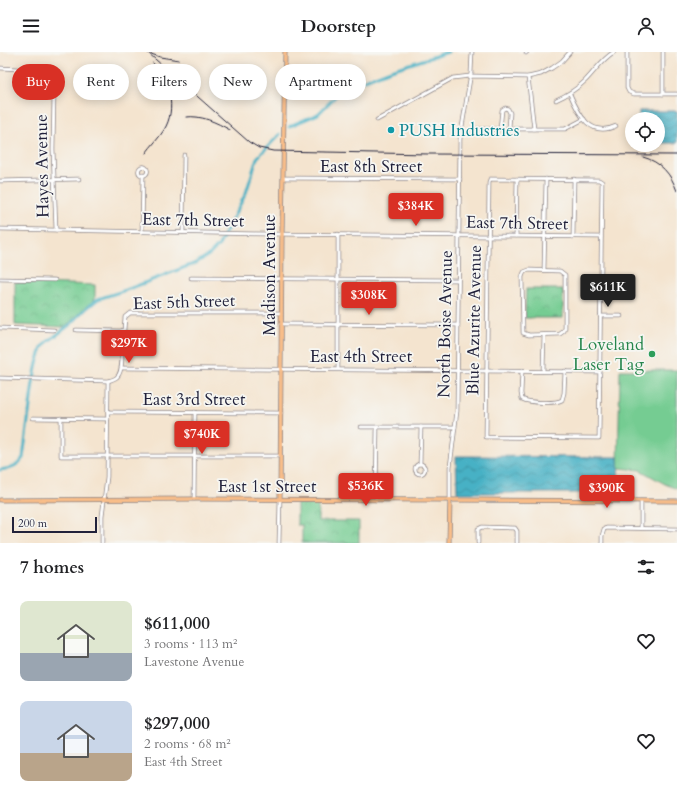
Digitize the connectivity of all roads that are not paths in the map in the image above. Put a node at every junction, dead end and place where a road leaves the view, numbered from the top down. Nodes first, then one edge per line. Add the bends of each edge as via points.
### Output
1 (285, 52) edge
2 (472, 52) edge
3 (570, 52) edge
4 (614, 52) edge
5 (628, 52) edge
6 (663, 52) edge
7 (0, 68) edge
8 (470, 76) junction
9 (528, 77) junction
10 (570, 94) junction
11 (663, 94) junction
12 (677, 94) edge
13 (556, 100) dead end
14 (584, 119) junction
15 (377, 120) dead end
16 (616, 126) dead end
17 (476, 129) dead end
18 (500, 129) junction
19 (509, 129) junction
20 (534, 129) junction
21 (184, 155) dead end
22 (143, 175) dead end
23 (283, 178) junction
24 (79, 179) dead end
25 (460, 179) junction
26 (517, 179) junction
27 (546, 179) junction
28 (574, 179) junction
29 (53, 180) junction
30 (0, 181) edge
31 (0, 229) edge
32 (56, 230) junction
33 (142, 232) junction
34 (183, 232) junction
35 (282, 234) junction
36 (338, 234) junction
37 (459, 235) junction
38 (488, 236) junction
39 (516, 236) junction
40 (545, 236) junction
41 (573, 237) junction
42 (601, 237) junction
43 (544, 270) junction
44 (191, 278) dead end
45 (281, 278) junction
46 (0, 279) edge
47 (338, 279) junction
48 (55, 280) dead end
49 (458, 280) junction
50 (281, 313) junction
51 (600, 316) junction
52 (621, 316) dead end
53 (337, 323) junction
54 (281, 324) junction
55 (458, 325) junction
56 (0, 328) edge
57 (54, 330) dead end
58 (76, 330) dead end
59 (122, 331) junction
60 (544, 335) junction
61 (122, 368) junction
62 (281, 369) junction
63 (338, 369) junction
64 (457, 370) junction
65 (486, 370) junction
66 (522, 371) junction
67 (543, 371) junction
68 (565, 371) junction
69 (600, 372) junction
70 (0, 378) edge
71 (108, 380) junction
72 (108, 412) junction
73 (195, 412) junction
74 (281, 412) junction
75 (33, 418) dead end
76 (60, 418) junction
77 (108, 419) junction
78 (361, 427) dead end
79 (377, 427) junction
80 (420, 427) junction
81 (455, 427) junction
82 (195, 455) junction
83 (107, 456) junction
84 (280, 456) junction
85 (420, 464) dead end
86 (194, 499) junction
87 (280, 499) junction
88 (0, 500) edge
89 (104, 500) junction
90 (376, 500) junction
91 (450, 500) junction
92 (641, 501) junction
93 (677, 502) edge
94 (641, 528) junction
95 (677, 528) edge
96 (102, 543) edge
97 (279, 543) edge
98 (449, 543) edge
99 (478, 543) edge
100 (517, 543) edge
101 (602, 543) edge

1 - 23 main road, Madison Avenue
2 - 8 street, North Boise Avenue
3 - 9 street via 552,68
4 - 10 street
5 - 11 street via 629,92
6 - 11 street
7 - 29 street, Hayes Avenue via 19,69 58,78 54,99
8 - 9 street
8 - 15 street via 447,80
8 - 25 street, North Boise Avenue via 461,134
9 - 20 street
10 - 13 street
10 - 14 street
11 - 12 street
14 - 16 street via 600,130
14 - 20 street via 565,129
17 - 18 street
18 - 19 street
18 - 19 street via 501,113 505,108 510,113
19 - 20 street
21 - 34 street
22 - 33 street
23 - 25 street, East 8th Street
23 - 35 main road, Madison Avenue
24 - 29 street
25 - 37 street, North Boise Avenue
26 - 27 street
26 - 38 street, Blue Azurite Avenue via 490,179
26 - 39 street
27 - 28 street
27 - 40 street
28 - 41 street
28 - 42 street via 601,181
29 - 30 street
29 - 32 street, Hayes Avenue
31 - 32 street, East 7th Street
32 - 33 street, East 7th Street
33 - 34 street, East 7th Street
34 - 35 street, East 7th Street
35 - 36 street, East 7th Street
35 - 45 main road, Madison Avenue
36 - 37 street, East 7th Street
36 - 47 street
37 - 38 street, East 7th Street
37 - 49 street, North Boise Avenue
38 - 39 street, East 7th Street
38 - 65 street, Blue Azurite Avenue
39 - 40 street, East 7th Street
40 - 41 street, East 7th Street
40 - 43 street
41 - 42 street, East 7th Street
42 - 51 street
43 - 60 street via 560,271 565,277 565,328 557,335
43 - 60 street via 529,270 524,272 522,277 522,333
44 - 45 street
45 - 47 street
45 - 50 main road, Madison Avenue
46 - 48 street
47 - 49 street
47 - 53 street
49 - 55 street, North Boise Avenue
50 - 54 main road, Madison Avenue
50 - 59 street, East 5th Street via 130,313 125,317
51 - 52 street
51 - 69 street
53 - 54 street
53 - 55 street
53 - 63 street
54 - 62 main road, Madison Avenue
55 - 64 street, North Boise Avenue
56 - 57 street
58 - 59 street, East 5th Street
59 - 61 street
60 - 67 street
61 - 62 street, East 4th Street
61 - 71 street via 118,377
62 - 63 street, East 4th Street
62 - 74 main road, Madison Avenue
63 - 64 street, East 4th Street
64 - 65 street, East 4th Street
64 - 81 street, North Boise Avenue
65 - 66 street, East 4th Street
65 - 69 street, Blue Azurite Avenue via 486,437 599,438
66 - 67 street, East 4th Street
66 - 68 street via 522,400 528,402 559,402 563,397
67 - 68 street, East 4th Street
68 - 69 street, East 4th Street
70 - 71 street
71 - 72 street
72 - 73 street, East 3rd Street
72 - 77 street
73 - 74 street, East 3rd Street
73 - 82 street
74 - 84 main road, Madison Avenue
75 - 76 street
76 - 77 street
76 - 83 street via 61,456
77 - 83 street
78 - 79 street
79 - 80 street
79 - 90 street
80 - 81 street
80 - 85 street
81 - 91 street, North Boise Avenue via 450,467
82 - 83 street
82 - 84 street
82 - 86 street
83 - 89 street
84 - 87 main road, Madison Avenue
86 - 87 main road, East 1st Street
86 - 89 main road, East 1st Street
87 - 90 main road, East 1st Street
87 - 97 street
88 - 89 main road, East 1st Street
89 - 96 street
90 - 91 main road, East 1st Street
91 - 92 main road, East 1st Street
91 - 98 main road
92 - 93 main road, East 1st Street
92 - 94 street
94 - 95 street
94 - 101 street via 604,529
99 - 100 street via 478,531 482,527 514,527 517,531

